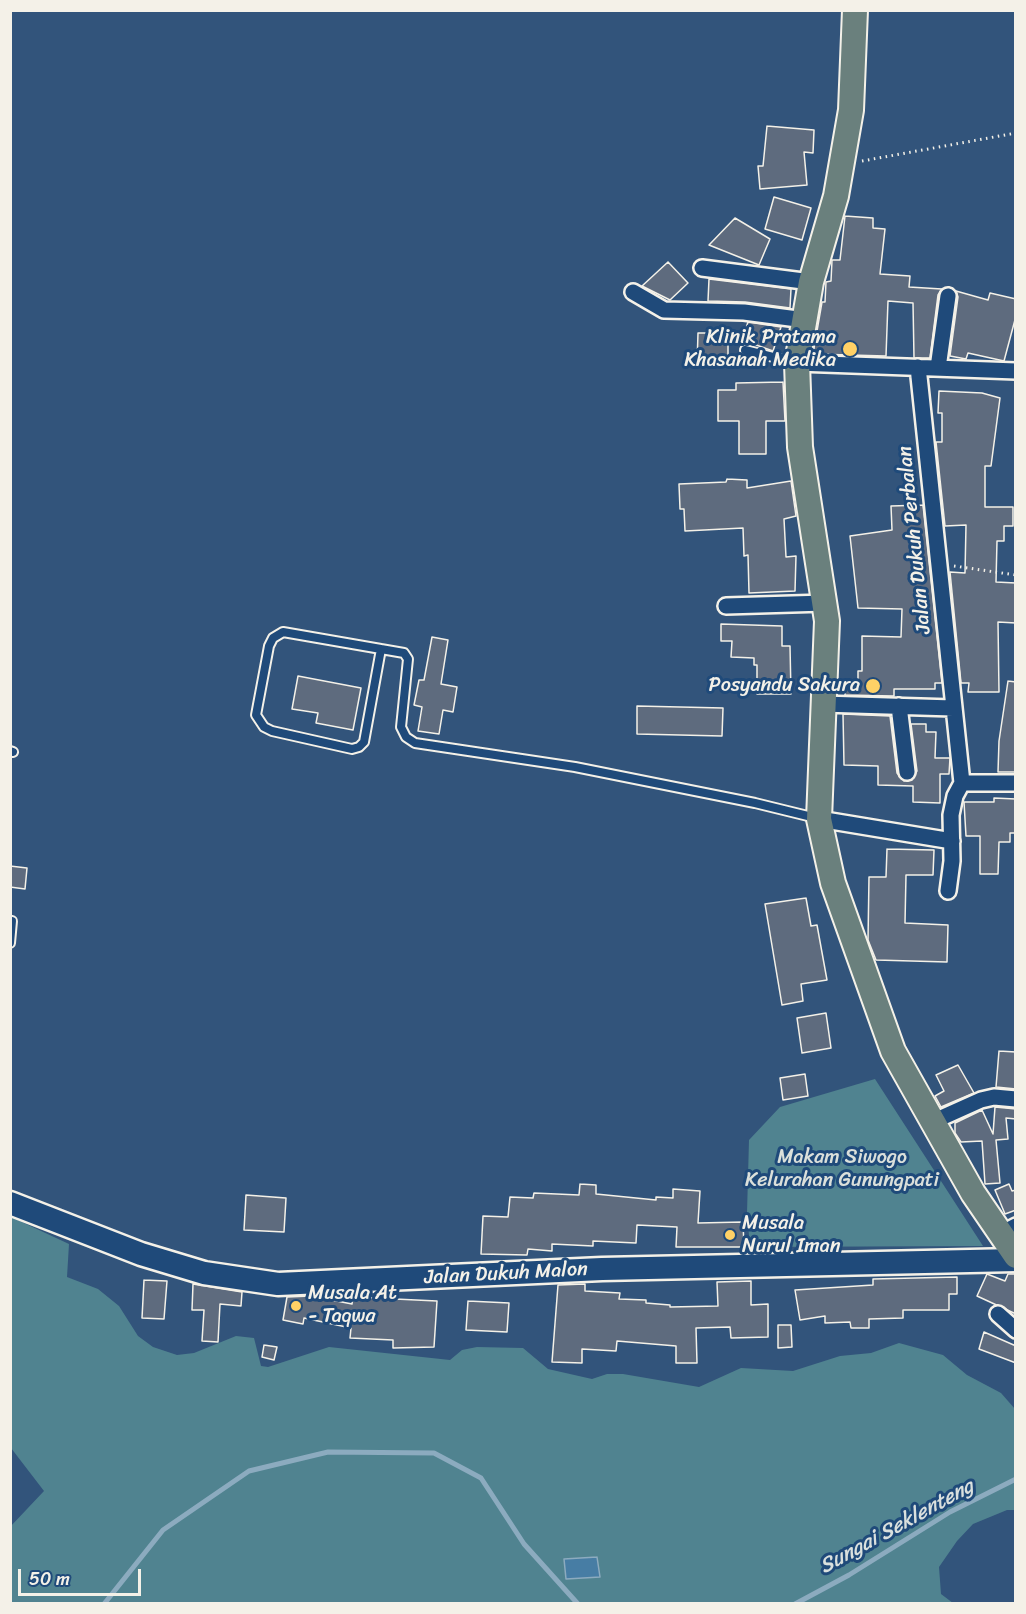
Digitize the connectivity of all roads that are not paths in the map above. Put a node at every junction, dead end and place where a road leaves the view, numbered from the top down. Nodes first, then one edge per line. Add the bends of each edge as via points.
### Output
1 (855, 10) edge
2 (702, 268) dead end
3 (811, 282) junction
4 (633, 292) dead end
5 (948, 296) dead end
6 (805, 320) junction
7 (745, 351) dead end
8 (797, 363) junction
9 (918, 367) junction
10 (938, 368) junction
11 (1016, 371) edge
12 (825, 603) junction
13 (726, 606) dead end
14 (381, 649) junction
15 (822, 704) junction
16 (899, 706) junction
17 (953, 708) junction
18 (907, 772) dead end
19 (962, 783) junction
20 (1016, 783) edge
21 (819, 819) junction
22 (952, 841) junction
23 (948, 891) dead end
24 (12, 921) dead end
25 (10, 943) edge
26 (1016, 1099) edge
27 (932, 1122) junction
28 (10, 1203) edge
29 (1007, 1231) edge
30 (1016, 1258) edge
31 (998, 1314) dead end
32 (1016, 1330) edge

1 - 3 main road via 851,110 842,165
2 - 3 street
3 - 6 main road
4 - 6 street via 664,310 744,312
5 - 10 street
6 - 8 main road
7 - 8 lane
8 - 9 street
8 - 12 main road via 801,447
9 - 10 street
9 - 17 street, Jalan Dukuh Perbalan
10 - 11 street
12 - 13 street
12 - 15 main road
14 - 14 lane via 364,742 359,747 352,749 272,731 256,716 269,646 283,632
14 - 21 lane via 404,653 408,659 401,727 415,744 575,767
15 - 16 street
15 - 21 main road
16 - 17 street
16 - 18 street
17 - 19 street, Jalan Dukuh Perbalan
19 - 20 street
19 - 22 street via 951,815
21 - 22 street
21 - 27 main road via 833,884 893,1051
22 - 23 street
24 - 25 lane
26 - 27 street via 981,1100
27 - 29 main road
28 - 30 street, Jalan Dukuh Malon via 141,1254 204,1273 278,1284 602,1269
29 - 30 main road
31 - 32 street

